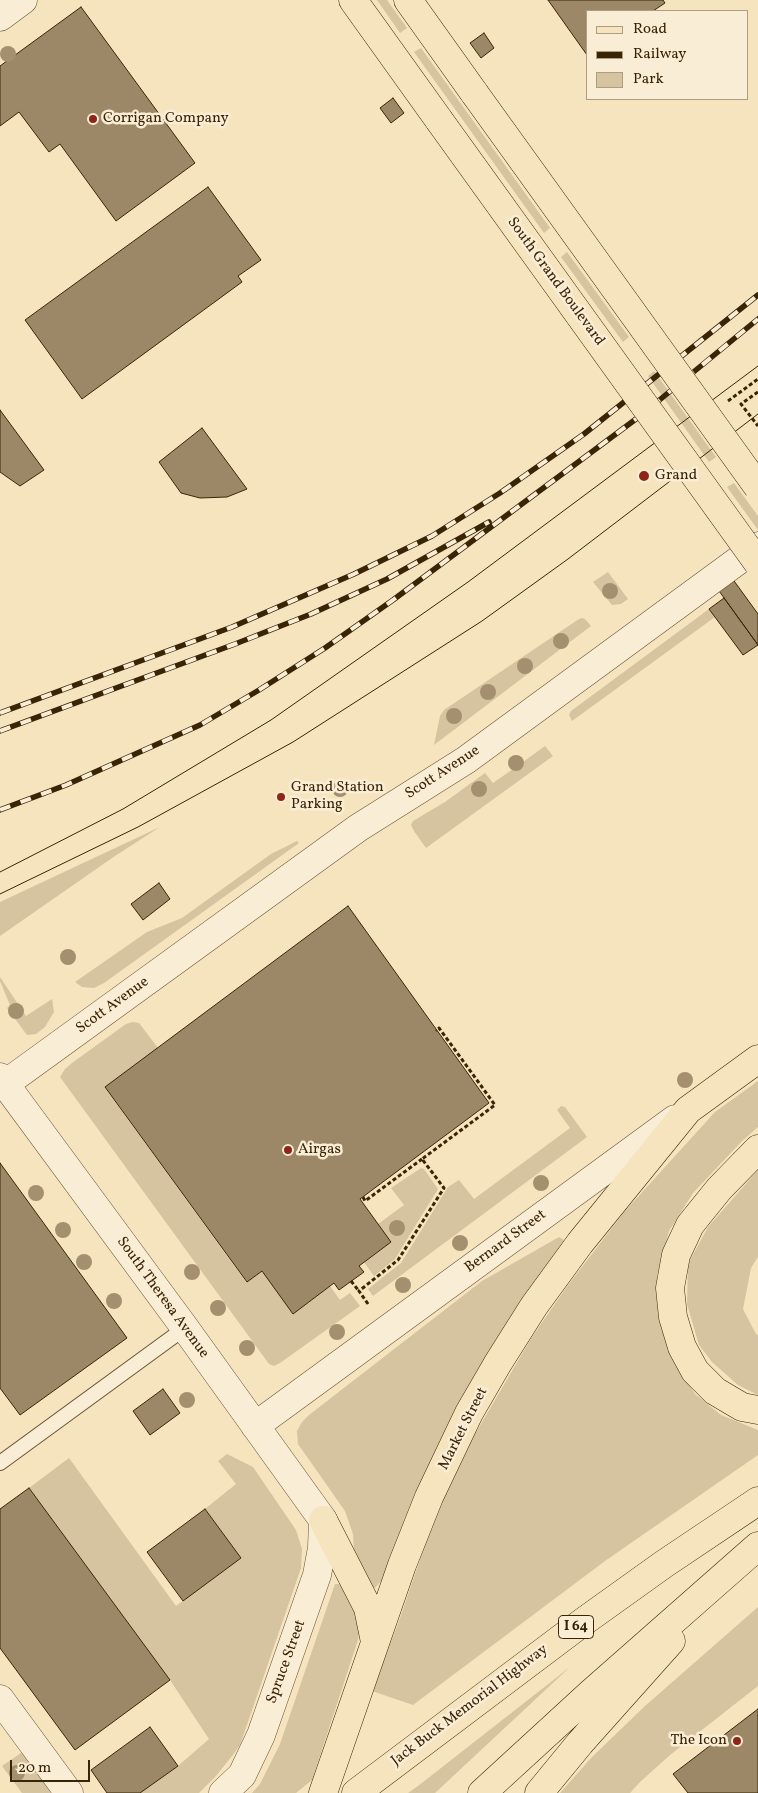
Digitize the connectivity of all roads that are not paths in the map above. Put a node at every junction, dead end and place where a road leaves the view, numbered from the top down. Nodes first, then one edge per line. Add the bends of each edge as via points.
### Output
1 (23, 0) edge
2 (353, 0) edge
3 (408, 0) edge
4 (0, 17) edge
5 (758, 487) edge
6 (758, 546) edge
7 (758, 563) edge
8 (758, 1059) edge
9 (2, 1080) edge
10 (688, 1110) junction
11 (758, 1149) edge
12 (185, 1328) junction
13 (758, 1410) edge
14 (254, 1426) junction
15 (0, 1463) edge
16 (758, 1501) edge
17 (323, 1520) junction
18 (758, 1546) edge
19 (713, 1585) junction
20 (375, 1642) junction
21 (0, 1699) edge
22 (69, 1793) edge
23 (223, 1793) edge
24 (323, 1793) edge
25 (356, 1793) edge
26 (482, 1793) edge
27 (539, 1793) edge

1 - 4 street
2 - 7 main road, South Grand Boulevard, bridge
3 - 5 main road, bridge
6 - 9 street, Scott Avenue via 466,760 358,828
8 - 10 main road, Bernard Street
9 - 12 street, South Theresa Avenue
10 - 14 street, Bernard Street
10 - 20 main road, Market Street via 580,1243 498,1363 429,1498
11 - 13 main road via 690,1225 676,1255 670,1288 673,1317 682,1347 695,1372 714,1391 742,1406
12 - 14 street, South Theresa Avenue
12 - 15 lane
14 - 17 street, South Theresa Avenue
16 - 25 main road, Jack Buck Memorial Highway / I 64 via 583,1622
17 - 20 main road via 368,1608
17 - 23 street, Spruce Street via 322,1548 314,1582 261,1735 242,1775
18 - 19 main road
19 - 26 main road
19 - 27 main road via 663,1651
20 - 24 main road, Market Street
21 - 22 street

